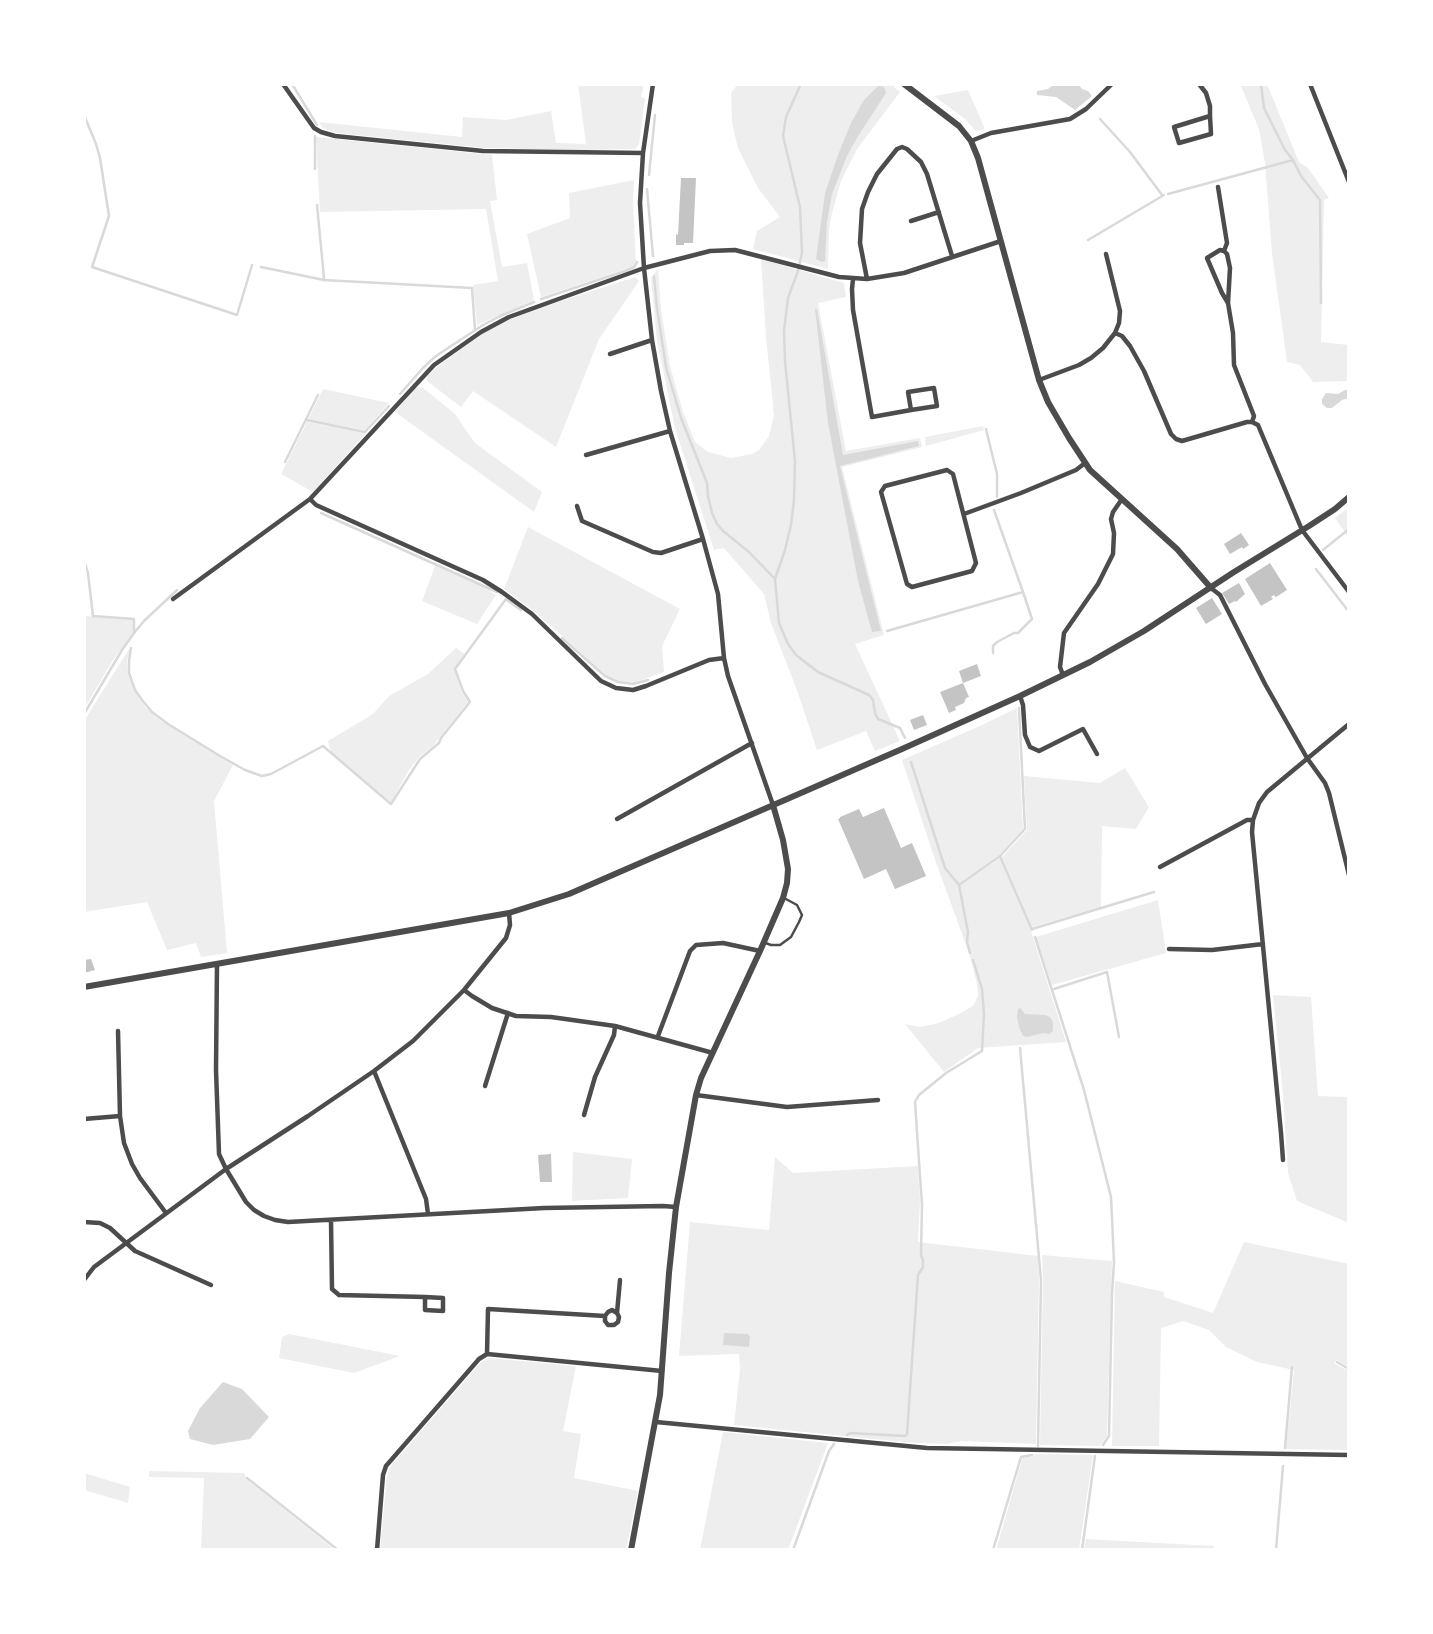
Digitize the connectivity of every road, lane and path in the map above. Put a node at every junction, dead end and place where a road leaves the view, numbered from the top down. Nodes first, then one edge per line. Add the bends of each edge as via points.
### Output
1 (283, 84) edge
2 (653, 84) edge
3 (904, 84) edge
4 (1112, 84) edge
5 (1199, 84) edge
6 (1310, 84) edge
7 (1210, 117) junction
8 (971, 141) junction
9 (643, 153) junction
10 (1349, 182) edge
11 (1218, 187) dead end
12 (939, 212) junction
13 (911, 221) dead end
14 (1000, 241) junction
15 (1224, 251) junction
16 (1106, 254) dead end
17 (952, 256) junction
18 (644, 268) junction
19 (853, 279) junction
20 (867, 279) junction
21 (1228, 303) junction
22 (1115, 333) junction
23 (652, 340) junction
24 (610, 354) dead end
25 (1039, 380) junction
26 (911, 411) junction
27 (1252, 422) junction
28 (670, 431) junction
29 (586, 455) dead end
30 (1085, 463) junction
31 (1349, 497) edge
32 (310, 499) junction
33 (1122, 499) junction
34 (577, 506) dead end
35 (964, 514) junction
36 (1302, 530) junction
37 (703, 540) junction
38 (1211, 588) junction
39 (1349, 592) edge
40 (173, 599) dead end
41 (724, 658) junction
42 (1064, 675) junction
43 (1020, 696) junction
44 (1349, 723) edge
45 (752, 743) junction
46 (1097, 754) dead end
47 (1307, 758) junction
48 (773, 805) junction
49 (617, 819) dead end
50 (1253, 820) junction
51 (1160, 867) dead end
52 (1349, 875) edge
53 (783, 898) junction
54 (509, 913) junction
55 (763, 942) junction
56 (1263, 944) junction
57 (1169, 949) dead end
58 (760, 951) junction
59 (217, 964) junction
60 (84, 987) edge
61 (464, 990) junction
62 (508, 1013) junction
63 (615, 1026) junction
64 (118, 1031) dead end
65 (658, 1036) junction
66 (713, 1053) junction
67 (373, 1071) junction
68 (485, 1086) dead end
69 (696, 1095) junction
70 (878, 1100) dead end
71 (584, 1115) dead end
72 (120, 1116) junction
73 (84, 1119) edge
74 (1283, 1160) dead end
75 (226, 1169) junction
76 (676, 1207) junction
77 (166, 1213) junction
78 (428, 1214) junction
79 (331, 1220) junction
80 (84, 1222) edge
81 (126, 1243) junction
82 (84, 1280) edge
83 (620, 1280) dead end
84 (211, 1286) dead end
85 (425, 1297) junction
86 (617, 1313) junction
87 (605, 1316) junction
88 (487, 1354) junction
89 (662, 1371) junction
90 (656, 1422) junction
91 (1349, 1455) edge
92 (377, 1550) edge
93 (631, 1550) edge

1 - 9 street via 314,128 335,136 483,151
2 - 9 street
3 - 8 street via 959,126
4 - 8 street via 1070,119 991,132
5 - 7 street via 1206,93
6 - 10 street
7 - 7 street via 1174,127 1179,143 1211,134
8 - 14 street
9 - 18 street
11 - 15 street via 1227,243
12 - 13 street
12 - 17 street
12 - 20 street via 921,162 908,149 897,149 877,174 862,209 860,243
14 - 17 street
14 - 25 street
15 - 21 street via 1230,268
15 - 21 street via 1207,258
16 - 22 street via 1120,311
17 - 20 street
18 - 19 street via 710,251 735,250
18 - 23 street
18 - 32 street via 509,317 471,338 419,379
19 - 20 street
19 - 26 street via 853,310 872,417
21 - 27 street via 1234,365 1254,416
22 - 25 street via 1091,358
22 - 27 street via 1130,345 1176,439
23 - 24 street
23 - 28 street
25 - 30 street
26 - 26 street via 937,406 934,388 908,392
27 - 36 street via 1258,425
28 - 29 street
28 - 37 street
30 - 33 street
30 - 35 street via 1021,494
31 - 36 street
32 - 40 street
32 - 41 street via 316,506 492,586 532,614 601,681 616,688 633,690
33 - 38 street via 1177,549
33 - 42 street via 1111,519 1113,554 1064,633 1060,667
34 - 37 street via 582,521 653,552
35 - 35 street via 953,474 947,470 885,486 881,492 907,584 912,587 972,571 976,564
36 - 38 street
36 - 39 street
37 - 41 street via 718,594
38 - 42 street via 1112,651
38 - 47 street via 1220,595
41 - 45 street
42 - 43 street
43 - 46 street via 1024,735 1030,747 1039,751 1083,729
43 - 48 street
44 - 47 street
45 - 48 street
45 - 49 street
47 - 50 street via 1267,792
47 - 52 street via 1329,793
48 - 53 street via 788,869
48 - 54 street via 569,894
50 - 51 street
50 - 56 street
53 - 55 street
53 - 55 lane via 797,905 802,915 799,922 780,945
54 - 59 street
54 - 61 street via 506,938
55 - 58 street
56 - 57 street
56 - 74 street
58 - 65 street via 723,943 696,945
58 - 66 street
59 - 60 street
59 - 75 street via 219,1154
61 - 62 street
61 - 67 street via 413,1041
62 - 63 street
62 - 68 street
63 - 65 street
63 - 71 street
64 - 72 street
65 - 66 street
66 - 69 street
67 - 75 street
67 - 78 street via 426,1199
69 - 70 street via 788,1107
69 - 76 street
72 - 73 street
72 - 77 street via 132,1164
75 - 77 street
75 - 79 street via 246,1202 264,1216 288,1222
76 - 78 street
76 - 89 street
77 - 81 street
78 - 79 street
79 - 85 street via 332,1289 339,1295
80 - 81 street via 110,1228
81 - 82 street
81 - 84 street
83 - 86 street
85 - 85 street via 425,1310 443,1311 443,1298
86 - 87 street via 612,1310
86 - 87 street via 614,1325 608,1325
87 - 88 street via 488,1309
88 - 89 street
88 - 92 street via 386,1466
89 - 90 street
90 - 91 street via 927,1448
90 - 93 street

